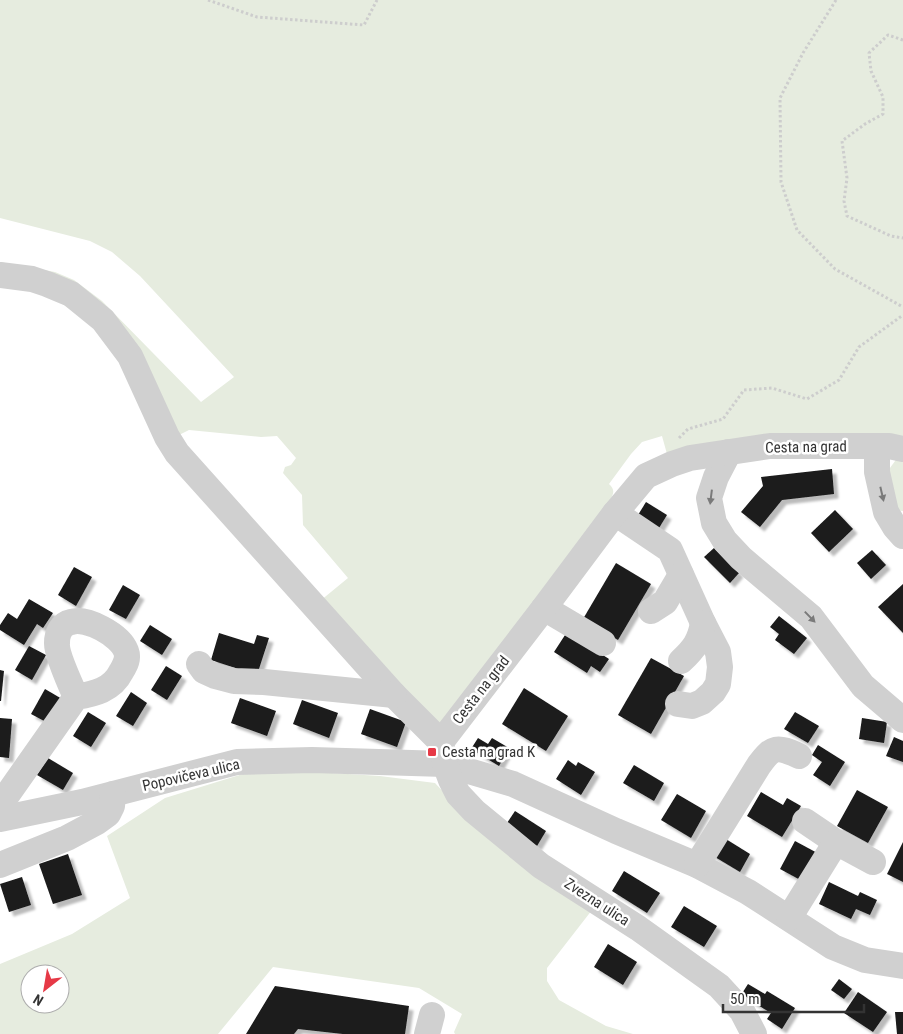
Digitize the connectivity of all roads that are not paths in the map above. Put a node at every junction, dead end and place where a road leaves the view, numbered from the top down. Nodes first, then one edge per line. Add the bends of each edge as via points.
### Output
1 (0, 275) edge
2 (877, 446) junction
3 (903, 449) edge
4 (729, 452) junction
5 (615, 513) junction
6 (903, 536) edge
7 (681, 575) junction
8 (544, 608) junction
9 (651, 611) dead end
10 (703, 624) junction
11 (603, 643) dead end
12 (681, 661) dead end
13 (199, 664) dead end
14 (394, 695) junction
15 (76, 697) dead end
16 (678, 704) dead end
17 (903, 720) edge
18 (443, 753) junction
19 (799, 756) dead end
20 (113, 794) junction
21 (0, 804) edge
22 (0, 819) edge
23 (805, 821) dead end
24 (836, 842) junction
25 (873, 862) dead end
26 (0, 865) edge
27 (697, 865) junction
28 (789, 918) junction
29 (903, 966) edge
30 (754, 1034) edge

1 - 14 street via 32,279 71,294 103,320 130,356 177,453
2 - 3 street, Cesta na grad
2 - 4 street, Cesta na grad via 770,446
2 -> 6 street via 877,472 886,512
4 - 5 street, Cesta na grad via 690,458 646,476
4 -> 17 street via 709,498 714,523 724,541 811,617 863,686
5 - 7 street via 670,550
5 - 8 street, Cesta na grad
7 - 9 street via 665,602
7 - 10 street
8 - 11 street
8 - 18 street, Cesta na grad
10 - 12 street via 695,647
10 - 16 street via 718,652 718,684 702,702 692,706
13 - 14 street via 204,671 234,681
14 - 18 street
15 - 21 street
18 - 20 street, Popovičeva ulica via 236,762
18 - 27 street
18 - 30 street, Zvezna ulica via 458,794 474,810 541,866 638,928 719,986 742,1011
19 - 27 street via 778,749 768,753
20 - 22 street, Popovičeva ulica
20 - 26 street via 108,814 97,822
23 - 24 street
24 - 25 street
24 - 28 street
27 - 28 street
28 - 29 street via 833,947 865,960

